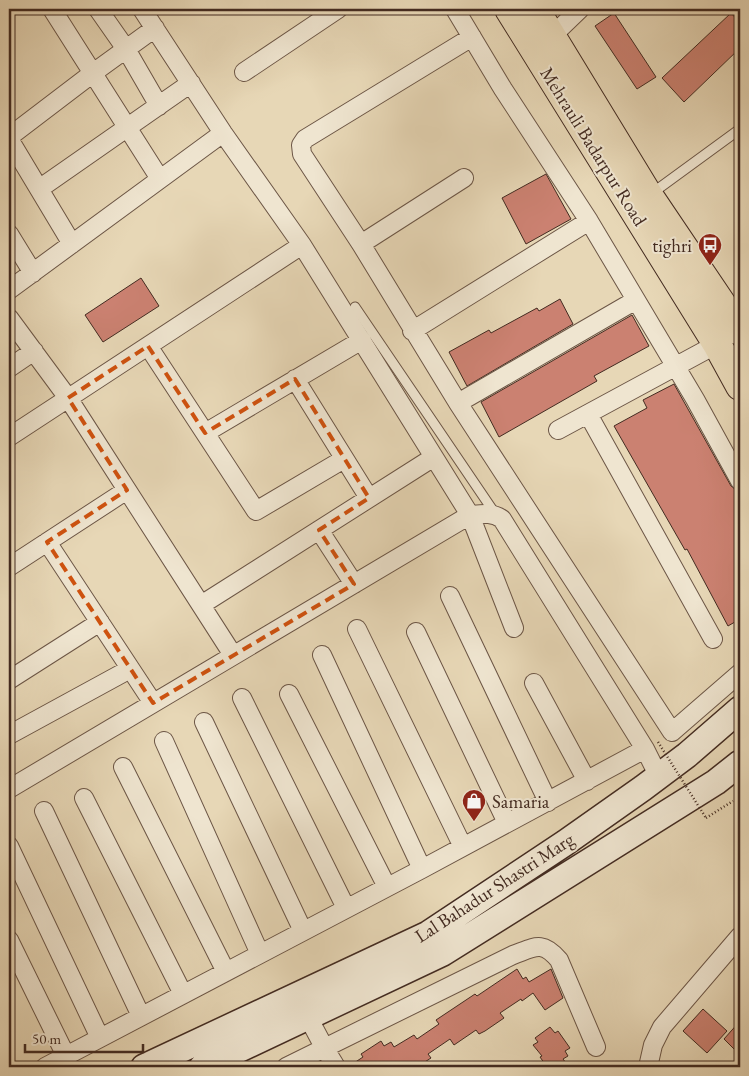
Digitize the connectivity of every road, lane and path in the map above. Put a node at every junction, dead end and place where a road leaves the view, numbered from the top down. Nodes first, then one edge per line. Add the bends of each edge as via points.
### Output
1 (52, 9) edge
2 (98, 9) edge
3 (142, 9) edge
4 (338, 9) edge
5 (455, 9) edge
6 (509, 9) edge
7 (535, 9) edge
8 (580, 9) edge
9 (155, 28) junction
10 (552, 36) junction
11 (472, 37) junction
12 (126, 49) junction
13 (244, 72) dead end
14 (93, 73) junction
15 (190, 83) junction
16 (158, 106) junction
17 (128, 128) junction
18 (740, 129) edge
19 (223, 134) junction
20 (9, 138) edge
21 (464, 178) dead end
22 (160, 179) junction
23 (38, 189) junction
24 (641, 202) junction
25 (589, 222) junction
26 (9, 234) edge
27 (72, 244) junction
28 (361, 244) junction
29 (302, 245) junction
30 (33, 273) junction
31 (9, 290) edge
32 (636, 300) junction
33 (355, 307) dead end
34 (9, 318) edge
35 (412, 331) junction
36 (740, 331) edge
37 (362, 340) junction
38 (717, 344) junction
39 (148, 346) junction
40 (34, 351) junction
41 (675, 366) junction
42 (9, 368) edge
43 (295, 380) junction
44 (740, 386) edge
45 (68, 398) junction
46 (458, 403) junction
47 (588, 414) junction
48 (558, 430) dead end
49 (205, 432) junction
50 (9, 437) edge
51 (434, 457) junction
52 (344, 458) junction
53 (740, 481) edge
54 (127, 490) junction
55 (369, 498) junction
56 (470, 515) junction
57 (496, 515) junction
58 (319, 530) junction
59 (47, 542) junction
60 (9, 567) edge
61 (354, 584) junction
62 (450, 596) dead end
63 (201, 605) junction
64 (100, 622) junction
65 (514, 628) dead end
66 (357, 629) dead end
67 (416, 632) dead end
68 (713, 640) dead end
69 (232, 655) junction
70 (322, 655) dead end
71 (130, 669) junction
72 (740, 673) edge
73 (10, 675) edge
74 (534, 683) dead end
75 (289, 694) dead end
76 (242, 698) dead end
77 (153, 703) junction
78 (740, 709) edge
79 (204, 722) dead end
80 (9, 736) edge
81 (164, 741) dead end
82 (651, 746) junction
83 (740, 762) edge
84 (123, 767) dead end
85 (658, 775) junction
86 (587, 781) junction
87 (9, 789) edge
88 (84, 798) dead end
89 (733, 801) dead end
90 (548, 802) junction
91 (44, 811) dead end
92 (507, 823) junction
93 (9, 846) edge
94 (463, 846) junction
95 (422, 870) junction
96 (387, 887) junction
97 (346, 908) junction
98 (303, 931) junction
99 (740, 936) edge
100 (9, 940) edge
101 (260, 954) junction
102 (226, 972) junction
103 (183, 994) junction
104 (141, 1016) junction
105 (308, 1017) junction
106 (100, 1038) junction
107 (596, 1047) dead end
108 (325, 1049) junction
109 (66, 1056) junction
110 (45, 1067) edge
111 (144, 1067) edge
112 (202, 1067) edge
113 (286, 1067) edge
114 (336, 1067) edge
115 (648, 1067) edge

1 - 14 street
2 - 12 street
3 - 9 street
4 - 13 street
5 - 11 street
6 - 24 main road, Mehrauli Badarpur Road
7 - 10 main road, Mehrauli Badarpur Road
8 - 10 street
9 - 12 street
9 - 15 street
10 - 24 main road, Mehrauli Badarpur Road
11 - 25 street
11 - 28 street via 305,139 301,145 302,154
12 - 14 street
12 - 16 street
14 - 17 street
14 - 20 street
15 - 16 street
15 - 19 street
16 - 17 street
17 - 22 street
17 - 23 street
18 - 24 lane
19 - 22 street
19 - 29 street
20 - 23 street
21 - 28 street
22 - 27 street
23 - 27 street
24 - 36 main road, Mehrauli Badarpur Road via 668,223
24 - 38 main road, Mehrauli Badarpur Road
25 - 32 street
25 - 35 street
26 - 30 street
27 - 30 street
28 - 35 street
29 - 37 street
29 - 39 street
30 - 31 street
32 - 41 street
32 - 46 street
33 - 57 lane
34 - 40 street
35 - 46 street
37 - 43 street
37 - 51 street
38 - 41 street
38 - 44 main road, Mehrauli Badarpur Road
39 - 45 street
39 - 49 street
40 - 42 street
40 - 45 street
41 - 47 street
41 - 53 street
43 - 49 street
43 - 52 street
45 - 50 street
45 - 54 street
46 - 72 street via 672,732
47 - 48 street
47 - 68 street
49 - 52 street via 256,511
51 - 55 street
51 - 56 street
52 - 55 street
54 - 59 street
54 - 63 street
55 - 58 street
56 - 57 street
56 - 61 street
56 - 65 street
57 - 82 street via 502,519
58 - 61 street
58 - 63 street
59 - 60 street
59 - 64 street
61 - 69 street
62 - 90 street
63 - 69 street
64 - 71 street
64 - 73 street
66 - 94 street
67 - 92 street
69 - 77 street
70 - 95 street
71 - 77 street
71 - 80 street
74 - 86 street
75 - 96 street
76 - 97 street
77 - 87 street
78 - 85 main road, Lal Bahadur Shastri Marg via 687,755
79 - 98 street
81 - 101 street
82 - 85 street
82 - 86 street
82 - 89 path, bridge via 706,818
83 - 105 main road, Lal Bahadur Shastri Marg via 716,782 443,953
84 - 102 street
85 - 111 main road, Lal Bahadur Shastri Marg via 428,934
86 - 90 street
88 - 103 street
90 - 92 street
91 - 104 street
92 - 94 street
93 - 106 street
94 - 95 street
95 - 96 street
96 - 97 street
97 - 98 street
98 - 101 street
99 - 115 street via 662,1028
100 - 109 street
101 - 102 street
102 - 103 street
103 - 104 street
104 - 106 street
105 - 108 street
105 - 112 main road, Lal Bahadur Shastri Marg
106 - 109 street
107 - 108 street via 560,960 550,949 537,946
108 - 113 street
108 - 114 street
109 - 110 street

